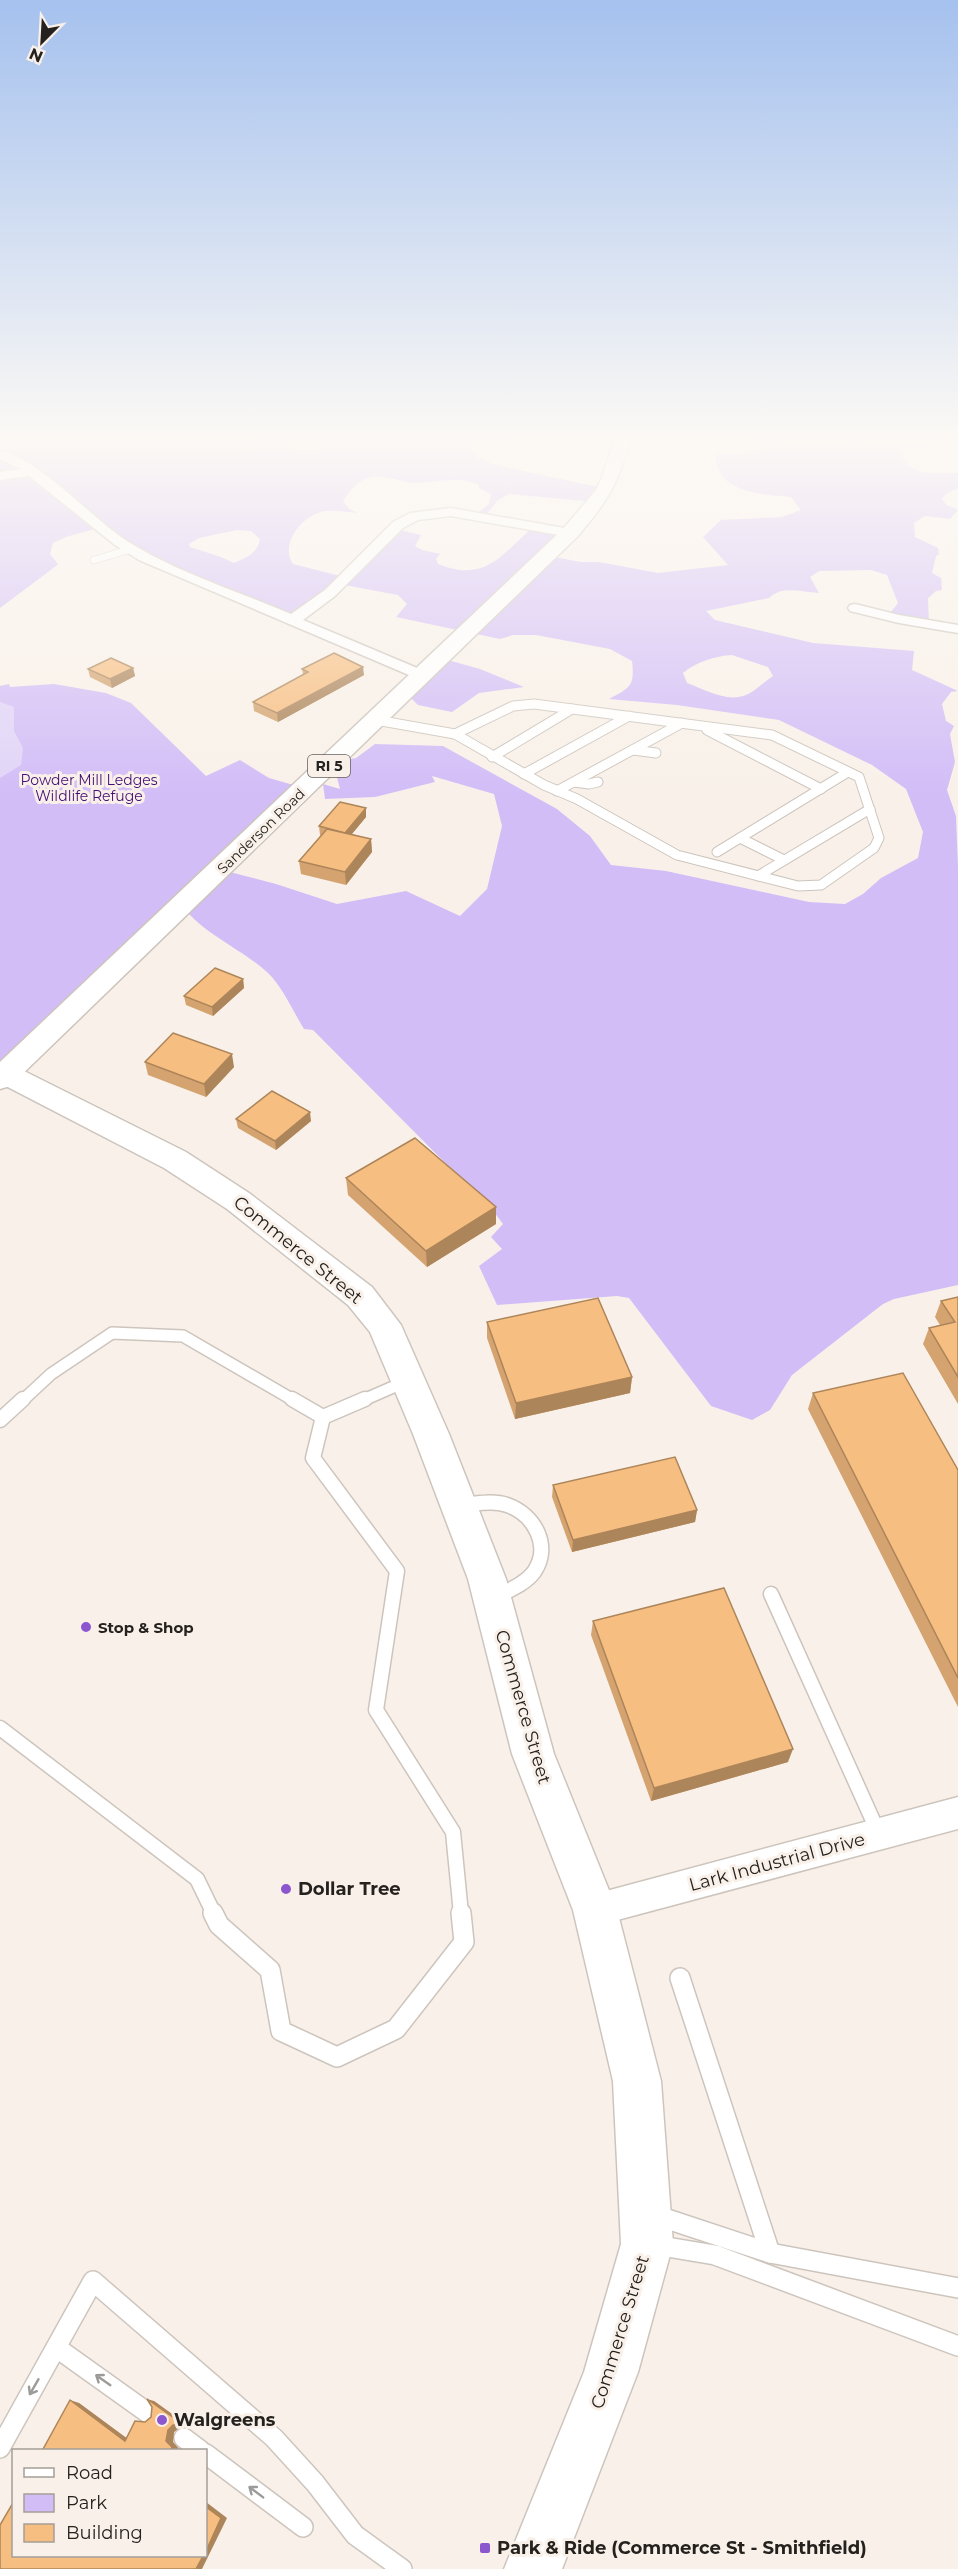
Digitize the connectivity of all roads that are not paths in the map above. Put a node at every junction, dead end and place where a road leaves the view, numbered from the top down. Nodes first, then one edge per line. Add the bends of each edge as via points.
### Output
1 (104, 557) edge
2 (146, 557) edge
3 (366, 557) edge
4 (545, 557) edge
5 (94, 560) dead end
6 (855, 608) dead end
7 (293, 620) junction
8 (958, 629) edge
9 (423, 676) junction
10 (572, 709) junction
11 (629, 716) junction
12 (376, 720) junction
13 (682, 723) junction
14 (699, 725) junction
15 (670, 729) junction
16 (455, 734) junction
17 (671, 744) dead end
18 (633, 750) junction
19 (656, 753) dead end
20 (492, 757) junction
21 (616, 759) junction
22 (615, 771) dead end
23 (848, 772) junction
24 (524, 774) junction
25 (574, 782) junction
26 (598, 782) dead end
27 (821, 789) junction
28 (558, 791) junction
29 (870, 809) junction
30 (740, 838) junction
31 (717, 852) dead end
32 (784, 860) junction
33 (758, 876) junction
34 (3, 1077) edge
35 (408, 1380) junction
36 (323, 1417) junction
37 (0, 1420) edge
38 (459, 1505) junction
39 (771, 1594) dead end
40 (492, 1598) junction
41 (0, 1728) edge
42 (958, 1814) edge
43 (879, 1834) junction
44 (596, 1910) junction
45 (680, 1978) dead end
46 (646, 2228) junction
47 (770, 2253) junction
48 (958, 2288) edge
49 (958, 2346) edge
50 (57, 2348) junction
51 (148, 2414) edge
52 (0, 2448) edge
53 (207, 2455) edge
54 (303, 2527) dead end
55 (402, 2569) edge
56 (532, 2569) edge

1 - 5 lane
2 - 7 street
3 - 7 street via 330,593
4 - 9 main road, Sanderson Road / RI 5
6 - 8 street
7 - 9 street
9 - 12 main road, Sanderson Road / RI 5
10 - 11 lane
10 - 16 lane via 534,704 513,706
10 - 20 lane
11 - 13 lane
11 - 24 lane
12 - 16 lane
12 - 34 main road, Sanderson Road / RI 5
13 - 14 lane
13 - 15 lane
14 - 23 lane via 772,735
14 - 27 lane
15 - 17 lane
15 - 18 lane
16 - 20 lane
18 - 19 lane
18 - 21 lane
20 - 24 lane
21 - 22 lane
21 - 25 lane
23 - 27 lane
23 - 29 lane via 859,777
24 - 28 lane
25 - 26 lane
25 - 28 lane
27 - 30 lane
28 - 33 lane via 677,855
29 - 32 lane
29 - 33 lane via 879,838 874,848 821,885 798,886
30 - 31 lane
30 - 32 lane
32 - 33 lane
34 - 35 main road, Commerce Street via 176,1160 312,1256 360,1296 384,1325
35 - 36 lane
35 - 38 main road, Commerce Street
36 - 37 lane via 183,1336 112,1333 51,1374
36 - 41 lane via 313,1458 397,1570 376,1710 453,1832 464,1942 396,2029 337,2057 281,2031 270,1970 219,1925 197,1879
38 - 40 main road, Commerce Street
38 - 40 lane via 507,1505 528,1516 538,1531 542,1549 536,1570 520,1586
39 - 43 lane
40 - 44 main road, Commerce Street via 533,1754
42 - 43 street, Lark Industrial Drive
43 - 44 street, Lark Industrial Drive
44 - 46 main road, Commerce Street via 637,2081
45 - 47 lane
46 - 47 lane
46 - 49 lane
46 - 56 main road, Commerce Street via 611,2372
47 - 48 lane
51 -> 50 lane
50 -> 52 lane
50 - 55 lane via 93,2281 274,2438 355,2535
54 -> 53 lane

